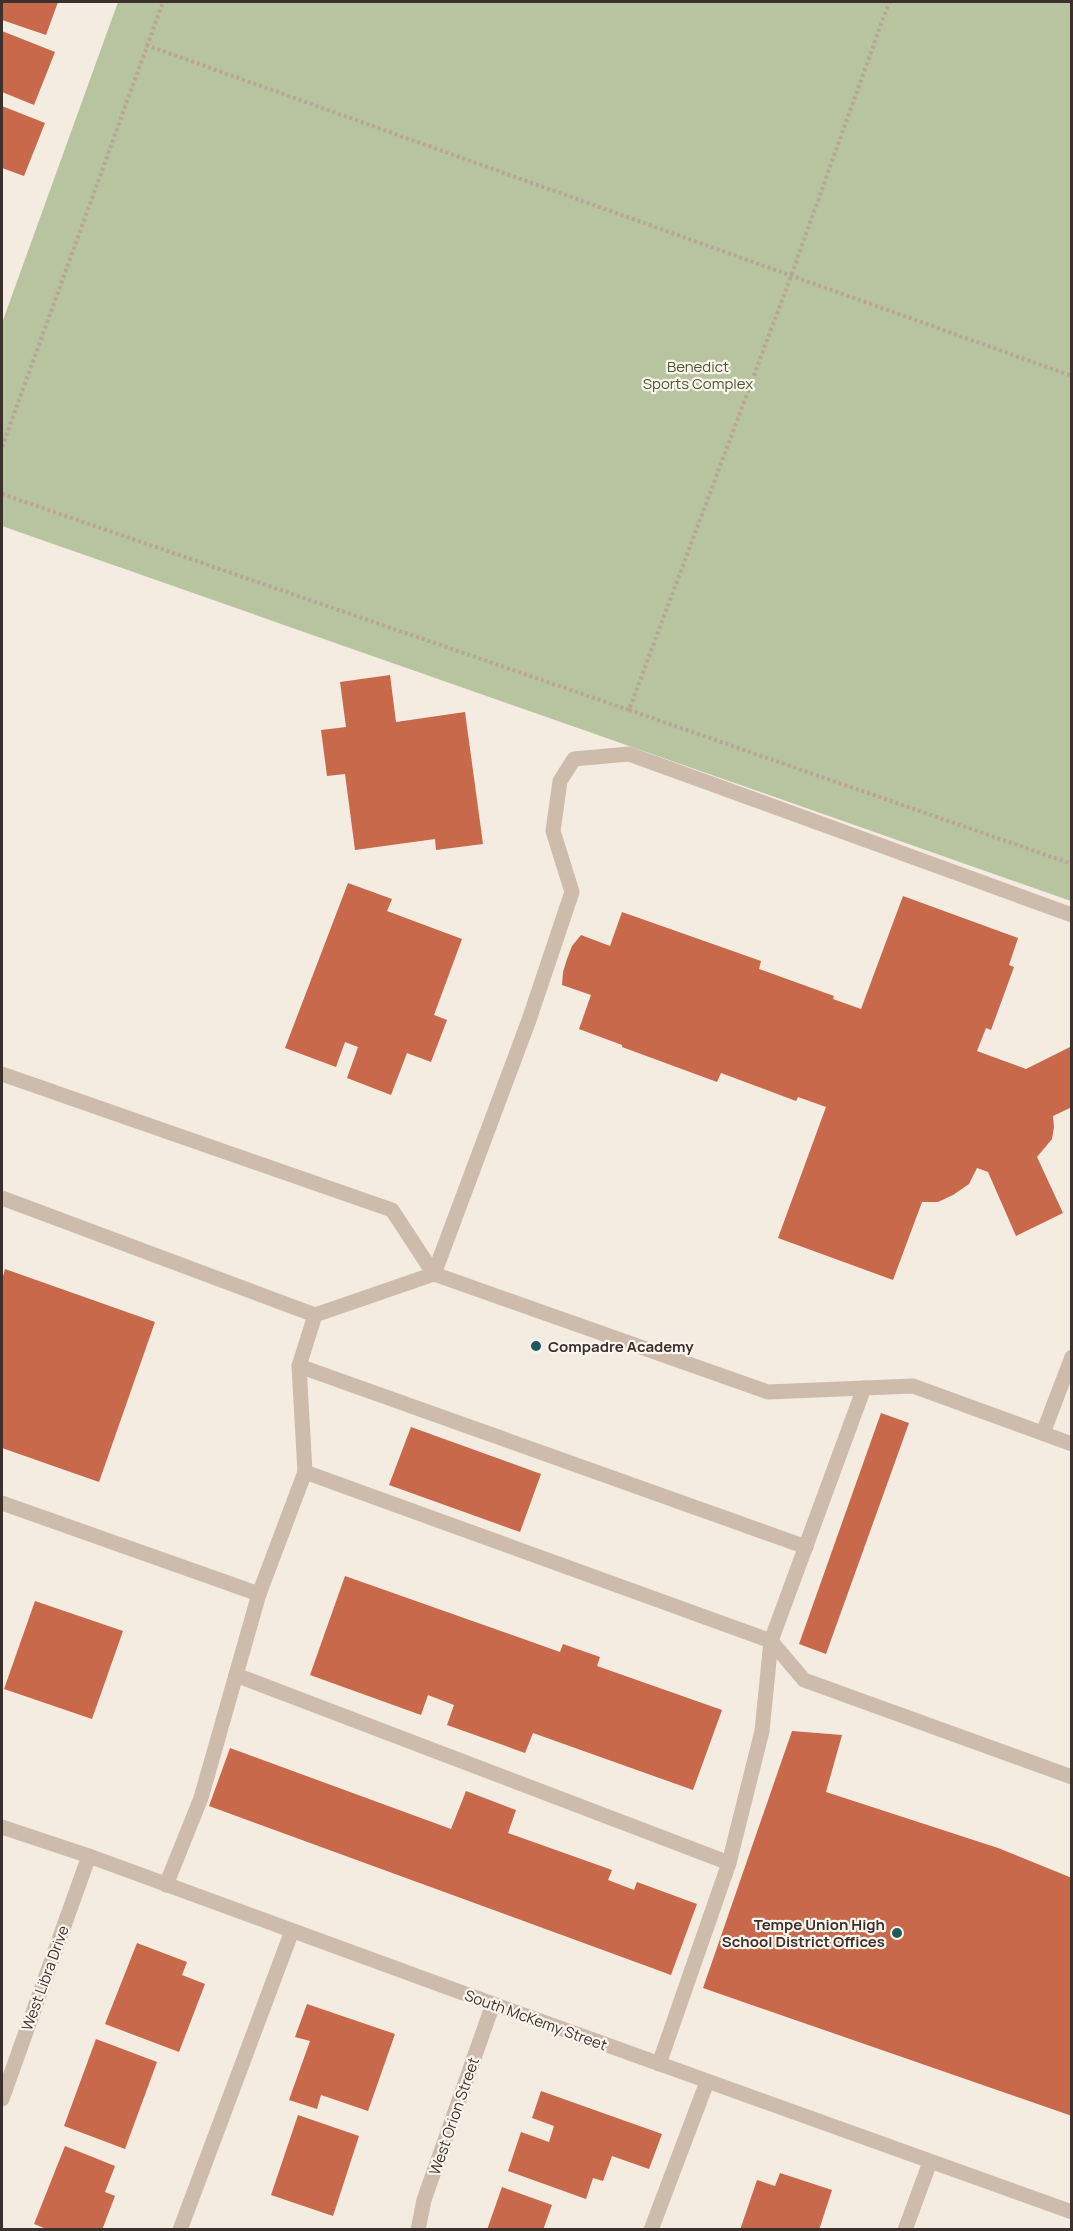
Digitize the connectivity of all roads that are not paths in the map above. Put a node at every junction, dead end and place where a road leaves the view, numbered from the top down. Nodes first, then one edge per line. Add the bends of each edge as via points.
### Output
1 (1071, 915) edge
2 (2, 1074) edge
3 (2, 1198) edge
4 (434, 1274) junction
5 (315, 1315) junction
6 (1071, 1357) edge
7 (299, 1366) junction
8 (864, 1388) junction
9 (1043, 1433) junction
10 (1071, 1444) edge
11 (305, 1472) junction
12 (2, 1503) edge
13 (806, 1547) junction
14 (259, 1594) junction
15 (771, 1641) junction
16 (236, 1675) junction
17 (1071, 1777) edge
18 (2, 1827) edge
19 (89, 1856) junction
20 (729, 1863) junction
21 (166, 1885) junction
22 (292, 1931) junction
23 (493, 2004) junction
24 (659, 2064) junction
25 (707, 2082) junction
26 (2, 2099) edge
27 (930, 2162) junction
28 (1071, 2212) edge
29 (180, 2229) edge
30 (418, 2229) edge
31 (651, 2229) edge
32 (905, 2229) edge

1 - 4 street via 628,754 574,759 560,781 553,831 572,892 529,1020
2 - 4 street via 392,1209
3 - 5 street
4 - 5 street
4 - 8 street via 768,1392
5 - 7 street
6 - 9 street
7 - 11 street
7 - 13 street
8 - 9 street via 913,1386
8 - 13 street
9 - 10 street
11 - 14 street
11 - 15 street
12 - 14 street
13 - 15 street
14 - 16 street
15 - 17 street via 804,1680
15 - 20 street via 762,1731
16 - 20 street
16 - 21 street via 201,1798
18 - 19 street, South McKemy Street
19 - 21 street, South McKemy Street
19 - 26 street, West Libra Drive
20 - 24 street
21 - 22 street, South McKemy Street
22 - 23 street, South McKemy Street
22 - 29 street
23 - 24 street, South McKemy Street
23 - 30 street, West Orion Street via 424,2200
24 - 25 street, South McKemy Street
25 - 27 street, South McKemy Street
25 - 31 street
27 - 28 street, South McKemy Street
27 - 32 street

